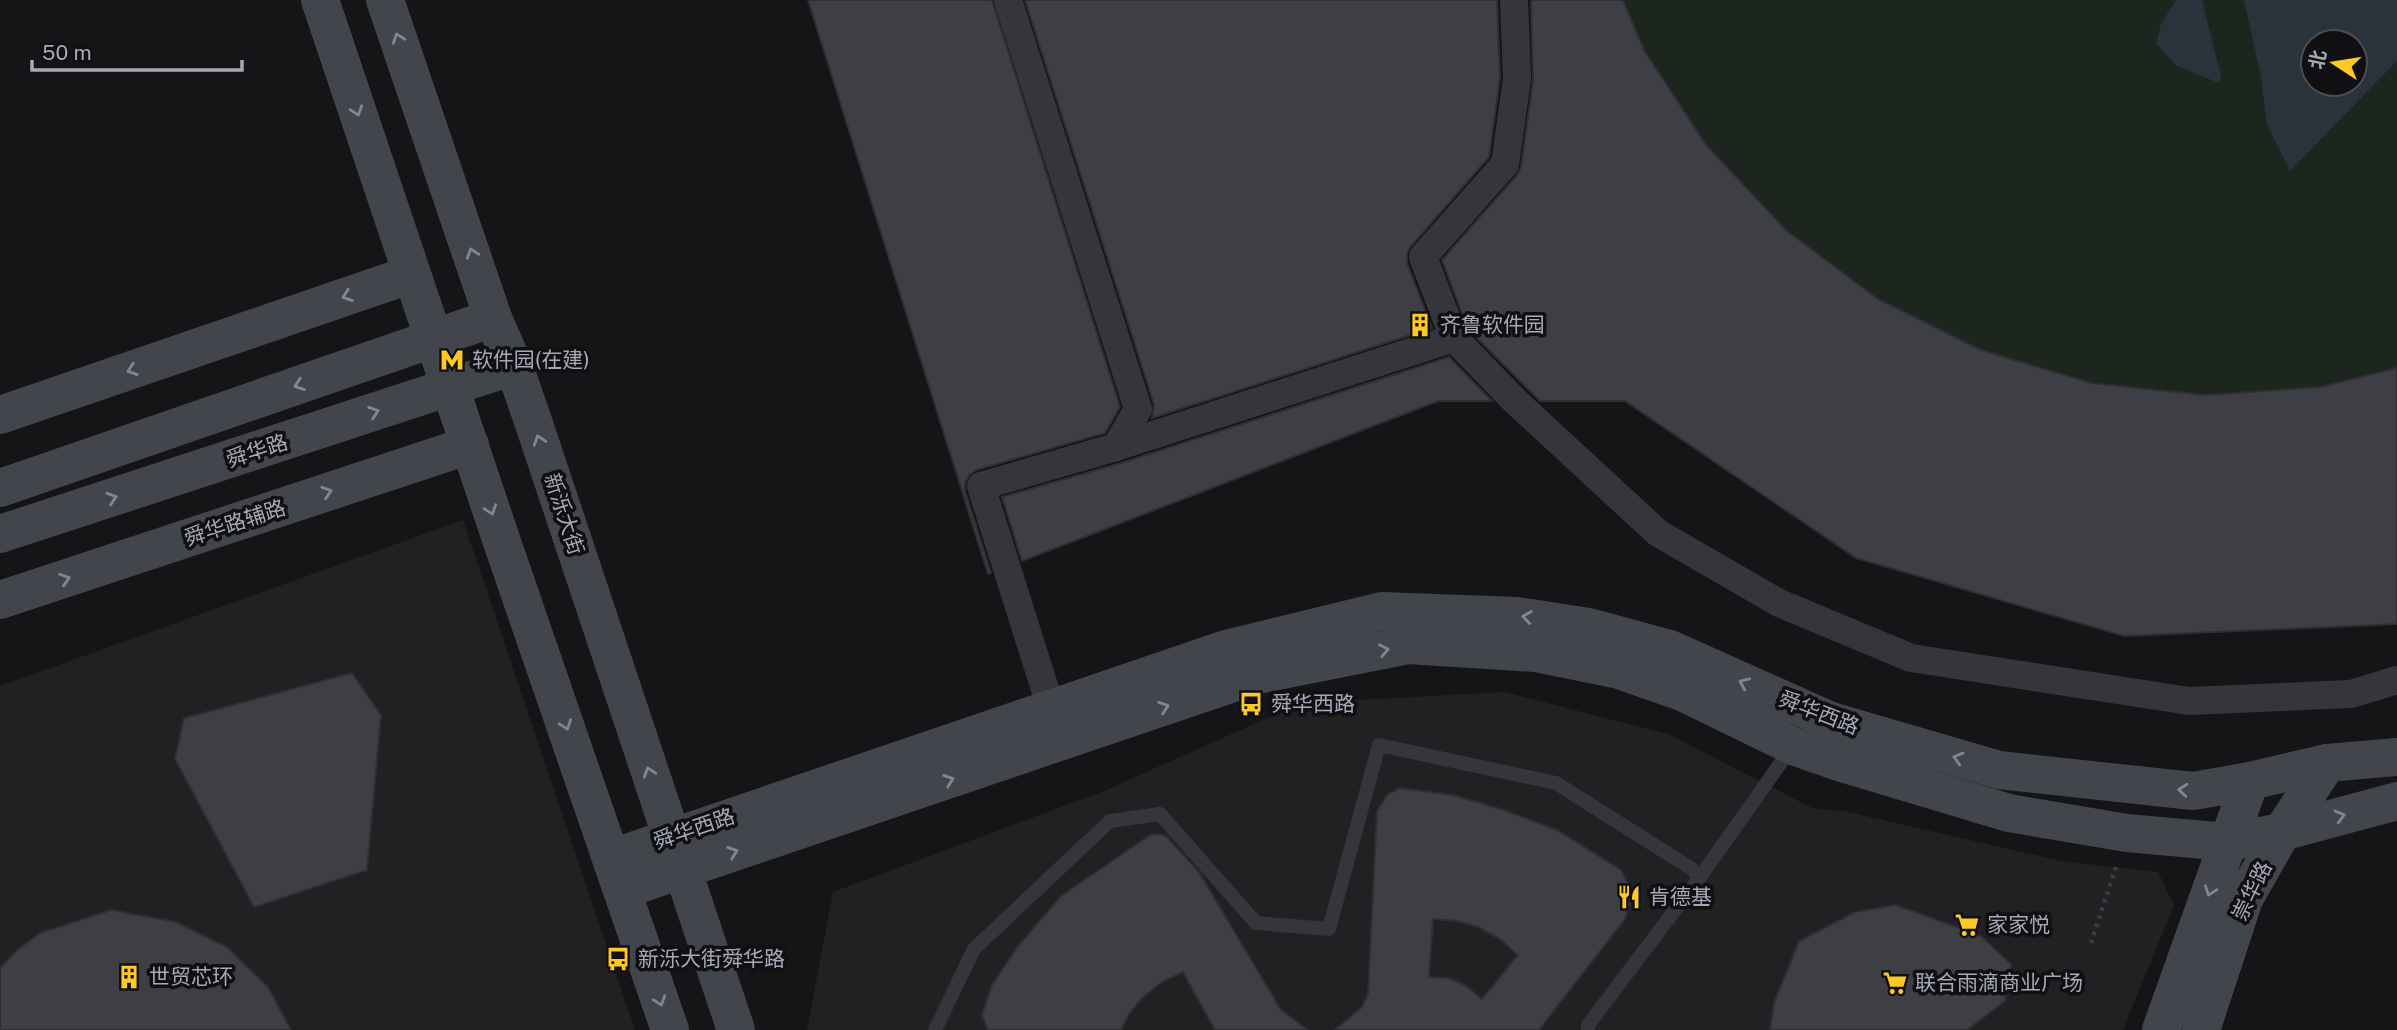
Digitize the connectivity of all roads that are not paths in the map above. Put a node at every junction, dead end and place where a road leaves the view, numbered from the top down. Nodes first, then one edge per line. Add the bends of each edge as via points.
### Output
1 (320, 0) edge
2 (385, 0) edge
3 (1008, 0) edge
4 (1514, 0) edge
5 (412, 274) junction
6 (493, 318) junction
7 (1454, 338) junction
8 (433, 339) junction
9 (514, 366) junction
10 (449, 386) junction
11 (0, 415) edge
12 (470, 445) junction
13 (1116, 447) junction
14 (0, 488) edge
15 (0, 534) edge
16 (0, 600) edge
17 (2397, 680) edge
18 (1051, 708) junction
19 (1793, 746) junction
20 (2397, 757) edge
21 (2327, 763) junction
22 (2250, 781) junction
23 (2397, 801) edge
24 (2282, 832) junction
25 (2227, 842) junction
26 (676, 853) junction
27 (617, 874) junction
28 (1700, 877) junction
29 (670, 1030) edge
30 (736, 1030) edge
31 (936, 1030) edge
32 (1588, 1030) edge
33 (2161, 1030) edge
34 (2201, 1030) edge

1 -> 5 main road
6 -> 2 main road, 新泺大街
3 - 13 street via 1138,409
4 - 7 street via 1517,79 1505,164 1423,257
5 - 8 main road
5 -> 11 main road
6 - 8 main road
6 - 9 main road, 新泺大街
7 - 13 street
7 - 17 street via 1658,533 1779,603 1910,658 2189,701 2351,694
8 - 10 main road
8 -> 14 main road
9 - 10 main road, 舜华路
26 -> 9 main road, 新泺大街
10 - 12 main road
15 -> 10 main road, 舜华路
16 -> 12 main road, 舜华路辅路
12 -> 27 main road
13 - 18 street via 981,486
22 -> 18 main road, 舜华西路 via 2193,791 1999,770 1831,721 1670,649 1589,627 1517,616 1382,611 1226,649
18 - 26 main road, 舜华西路
19 - 25 main road, 舜华西路 via 2009,813 2127,833
26 -> 19 main road, 舜华西路 via 1257,675 1408,645 1535,653 1619,670 1682,692
19 - 28 lane
20 - 21 main road, 舜华西路
21 - 22 main road, 舜华西路
21 - 24 main road, 崇华路
22 - 25 main road, 崇华路
24 -> 23 main road, 舜华西路
24 - 25 main road, 舜华西路
24 - 34 main road, 崇华路 via 2244,899
25 -> 33 main road, 崇华路
26 - 27 main road, 舜华西路
26 - 30 main road, 新泺大街
27 -> 29 main road
28 - 31 lane via 1556,783 1379,745 1329,929 1256,923 1160,814 1110,821 974,949
28 - 32 lane

